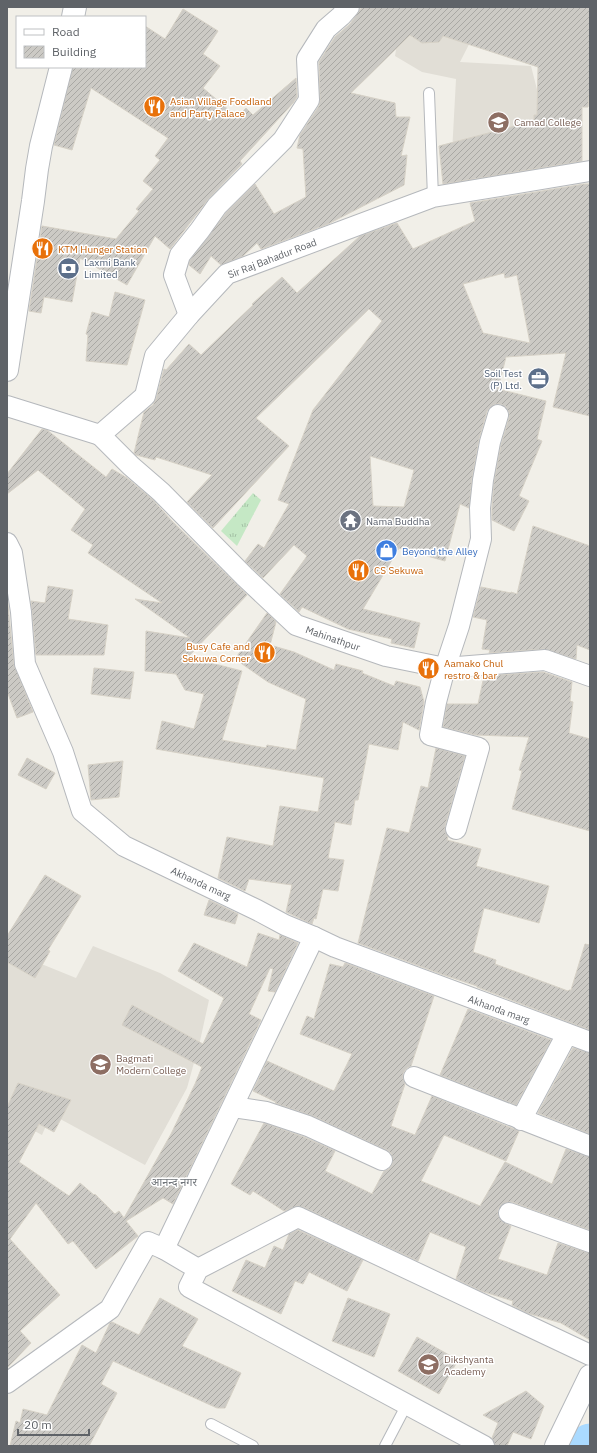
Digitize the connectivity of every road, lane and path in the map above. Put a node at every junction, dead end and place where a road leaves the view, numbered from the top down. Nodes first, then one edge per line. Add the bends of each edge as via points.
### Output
1 (341, 10) edge
2 (61, 68) edge
3 (429, 93) dead end
4 (590, 171) edge
5 (433, 197) junction
6 (189, 314) junction
7 (7, 370) edge
8 (7, 406) edge
9 (498, 415) dead end
10 (100, 435) junction
11 (7, 543) edge
12 (445, 668) junction
13 (590, 676) edge
14 (456, 829) dead end
15 (314, 937) junction
16 (566, 1034) junction
17 (590, 1042) edge
18 (414, 1077) dead end
19 (233, 1107) junction
20 (521, 1120) junction
21 (590, 1146) edge
22 (382, 1160) dead end
23 (509, 1214) dead end
24 (590, 1242) edge
25 (164, 1249) junction
26 (198, 1269) junction
27 (590, 1355) edge
28 (590, 1376) edge
29 (7, 1383) edge
30 (407, 1404) junction
31 (211, 1424) dead end
32 (253, 1446) edge
33 (385, 1446) edge
34 (484, 1446) edge
35 (556, 1446) edge

1 - 6 street via 326,29 308,60 308,100 283,140 217,206 180,255 174,275
2 - 7 street via 41,146
3 - 5 lane
4 - 5 street, Sir Raj Bahadur Road
5 - 6 street, Sir Raj Bahadur Road via 227,274
6 - 10 street, Sir Raj Bahadur Road via 155,356 145,396
8 - 10 street
9 - 12 street via 483,480 480,508 481,539 459,626
10 - 12 street, Mahinathpur via 296,625 386,656
11 - 15 street, Akhanda marg via 12,553 22,612 25,664 63,752 82,811 124,846
12 - 13 street, Mahinathpur via 545,660
12 - 14 street via 430,735 479,748
15 - 16 street, Akhanda marg
15 - 19 street
16 - 17 street, Akhanda marg
16 - 20 street
18 - 20 street
19 - 22 street via 266,1112 308,1126
19 - 25 street
20 - 21 street
23 - 24 street
25 - 26 street
25 - 29 street via 148,1242 110,1309
26 - 27 street via 298,1217
26 - 30 street via 189,1287
28 - 35 street
30 - 33 lane
30 - 34 street
31 - 32 lane

